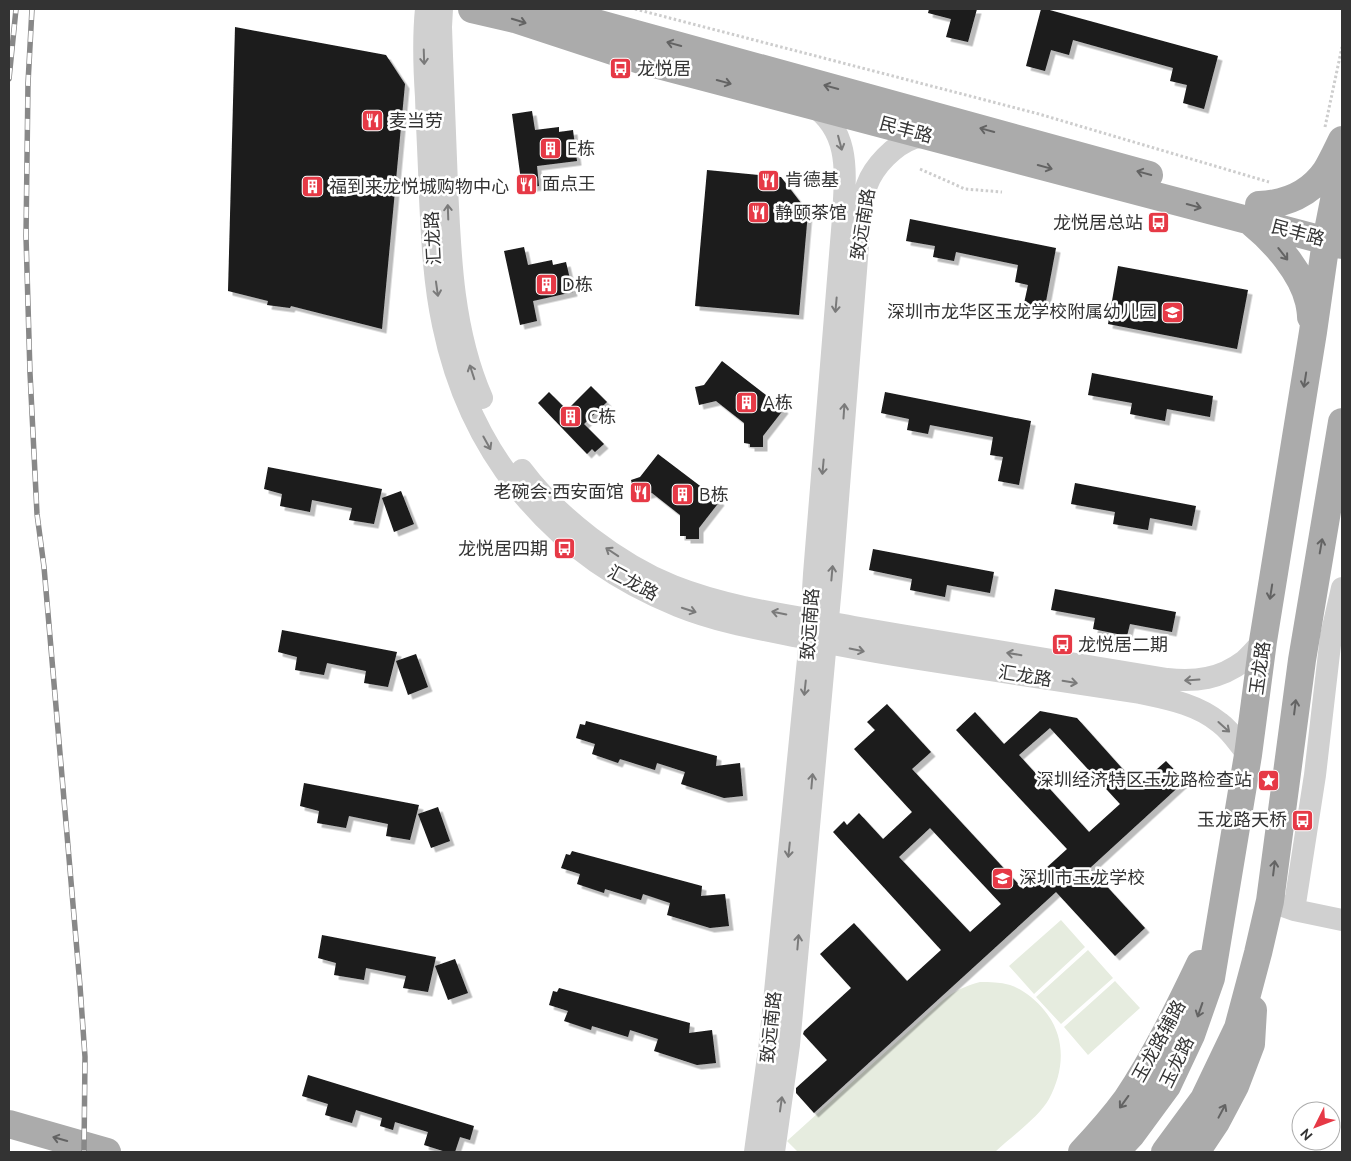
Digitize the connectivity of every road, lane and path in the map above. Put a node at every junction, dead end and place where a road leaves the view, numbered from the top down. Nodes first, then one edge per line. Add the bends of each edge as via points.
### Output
1 (426, 9) edge
2 (442, 9) edge
3 (472, 9) edge
4 (546, 9) edge
5 (635, 9) edge
6 (1342, 47) edge
7 (812, 106) junction
8 (929, 136) junction
9 (1333, 136) edge
10 (1342, 160) edge
11 (920, 169) dead end
12 (1002, 192) dead end
13 (1261, 203) junction
14 (1335, 234) edge
15 (1313, 332) junction
16 (1342, 422) edge
17 (1342, 588) edge
18 (818, 631) junction
19 (1263, 642) junction
20 (1248, 755) junction
21 (1282, 905) junction
22 (1221, 920) junction
23 (1342, 920) edge
24 (1258, 953) junction
25 (9, 1124) edge
26 (107, 1152) edge
27 (755, 1152) edge
28 (774, 1152) edge
29 (1082, 1152) edge
30 (1115, 1152) edge
31 (1165, 1152) edge
32 (1196, 1152) edge

1 -> 18 street, 汇龙路 via 424,52 437,293 445,335 463,394 494,456 556,531 629,583 680,607 736,624
18 -> 2 street, 汇龙路 via 701,596 646,573 593,539 569,519 524,472 508,449 478,388 457,311 449,236
3 -> 7 main road, 民丰路 via 515,19 643,61
13 -> 4 main road, 民丰路
5 - 13 path via 1039,114
6 - 9 path
7 - 8 main road, 民丰路
7 -> 18 street, 致远南路 via 831,122 837,133 842,146 845,186 814,574
8 -> 13 main road, 民丰路
18 -> 8 street, 致远南路 via 862,201 867,184 888,155 914,138
9 - 13 main road via 1326,172 1308,189 1284,202
10 - 14 main road, 玉龙路
11 - 12 path via 965,189
13 - 14 main road, 民丰路
13 -> 15 main road via 1263,232 1294,269 1309,301
14 - 15 main road, 玉龙路
15 -> 19 main road, 玉龙路
21 -> 16 main road via 1302,660
17 - 21 street via 1331,636 1314,775
19 -> 18 street, 汇龙路 via 1230,670 1188,681
18 -> 20 street, 汇龙路 via 864,651 1171,700 1191,706 1220,723
18 -> 27 street, 致远南路
28 -> 18 street, 致远南路 via 789,1045
19 - 20 main road, 玉龙路
20 - 22 main road, 玉龙路
21 - 23 street
21 - 24 main road
22 -> 29 main road, 玉龙路辅路 via 1152,1059 1126,1100
22 -> 30 main road, 玉龙路 via 1211,978 1191,1035 1167,1086
24 - 31 main road via 1238,1028 1204,1099
32 -> 24 main road via 1235,1086 1251,1044
26 -> 25 main road

